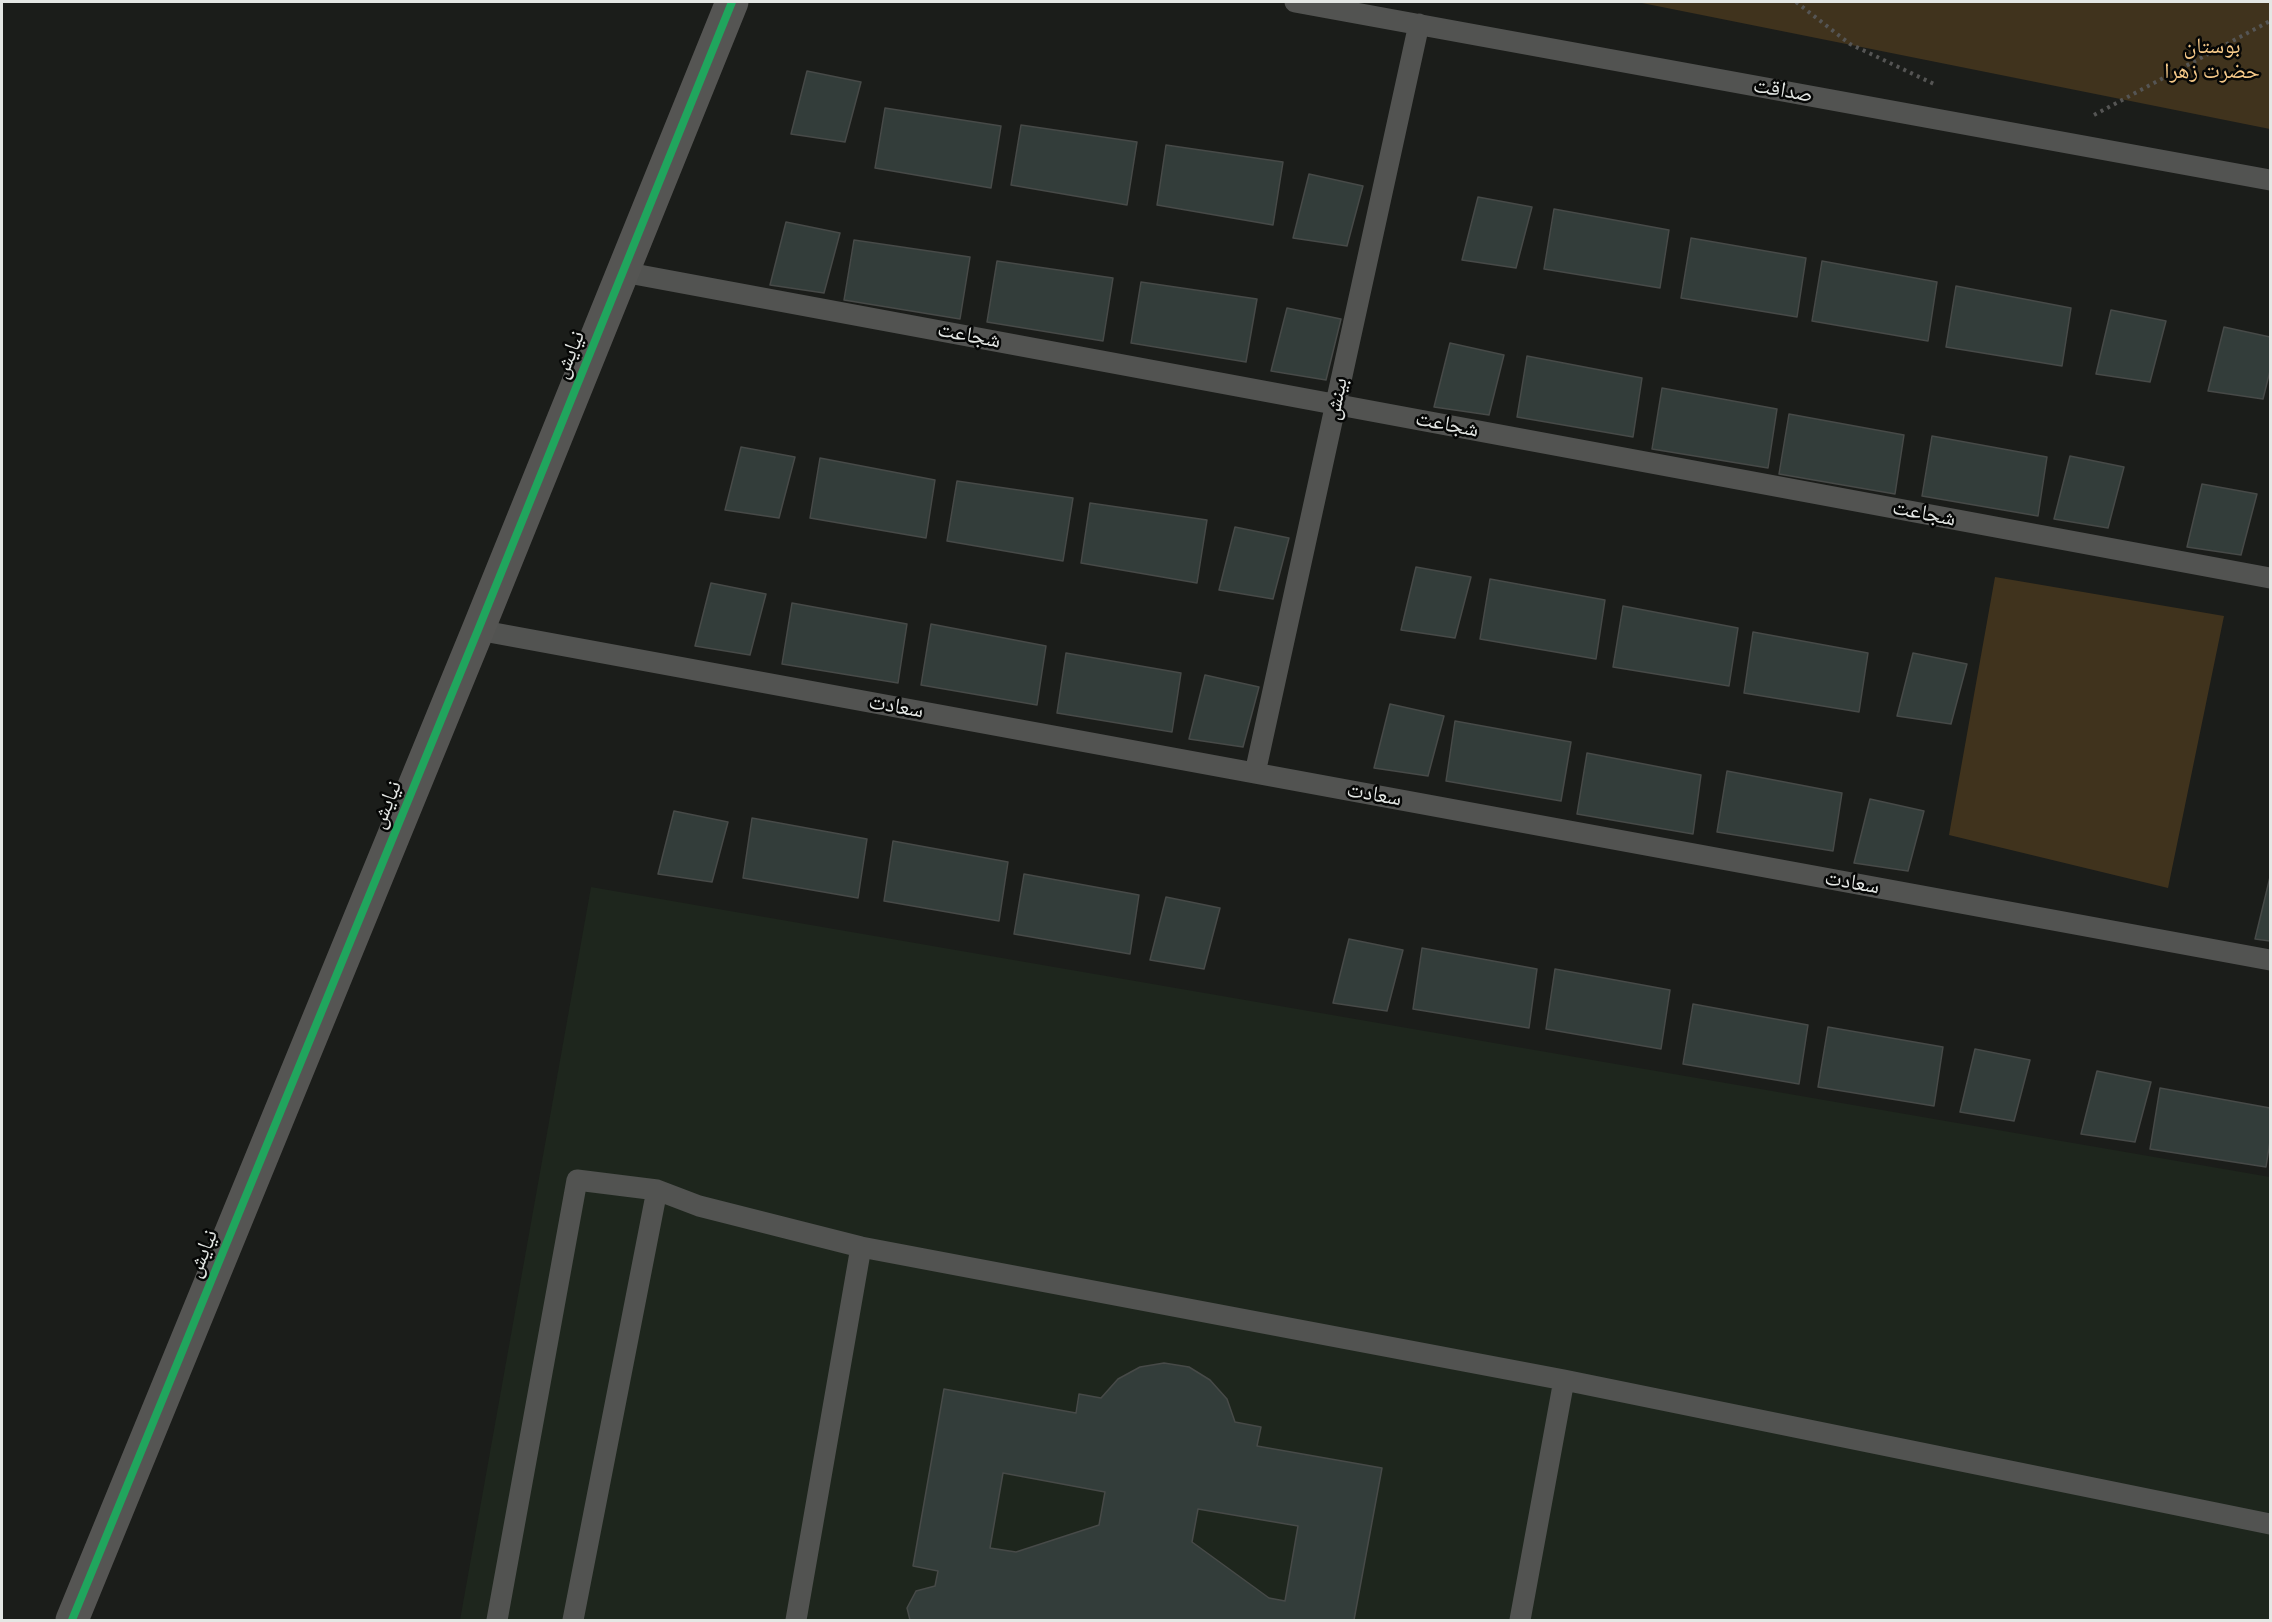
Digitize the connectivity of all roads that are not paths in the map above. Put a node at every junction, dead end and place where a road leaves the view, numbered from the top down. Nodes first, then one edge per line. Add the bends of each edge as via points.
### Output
1 (732, 2) edge
2 (1294, 2) edge
3 (1419, 24) junction
4 (2271, 180) edge
5 (623, 272) junction
6 (1336, 404) junction
7 (2271, 578) edge
8 (478, 630) junction
9 (1254, 773) junction
10 (2271, 960) edge
11 (657, 1190) junction
12 (861, 1246) junction
13 (1564, 1380) junction
14 (2271, 1524) edge
15 (72, 1620) edge
16 (497, 1620) edge
17 (573, 1620) edge
18 (796, 1620) edge
19 (1520, 1620) edge

1 - 5 street, نیایش
2 - 3 lane, صداقت
3 - 4 lane, صداقت
3 - 6 lane, بینش
5 - 6 lane, شجاعت
5 - 8 street, نیایش
6 - 7 lane, شجاعت
6 - 9 lane, بینش
8 - 9 lane, سعادت
8 - 15 street, نیایش
9 - 10 lane, سعادت
11 - 12 lane via 699,1206
11 - 16 lane via 577,1180
11 - 17 lane
12 - 13 lane
12 - 18 lane
13 - 14 lane
13 - 19 lane

